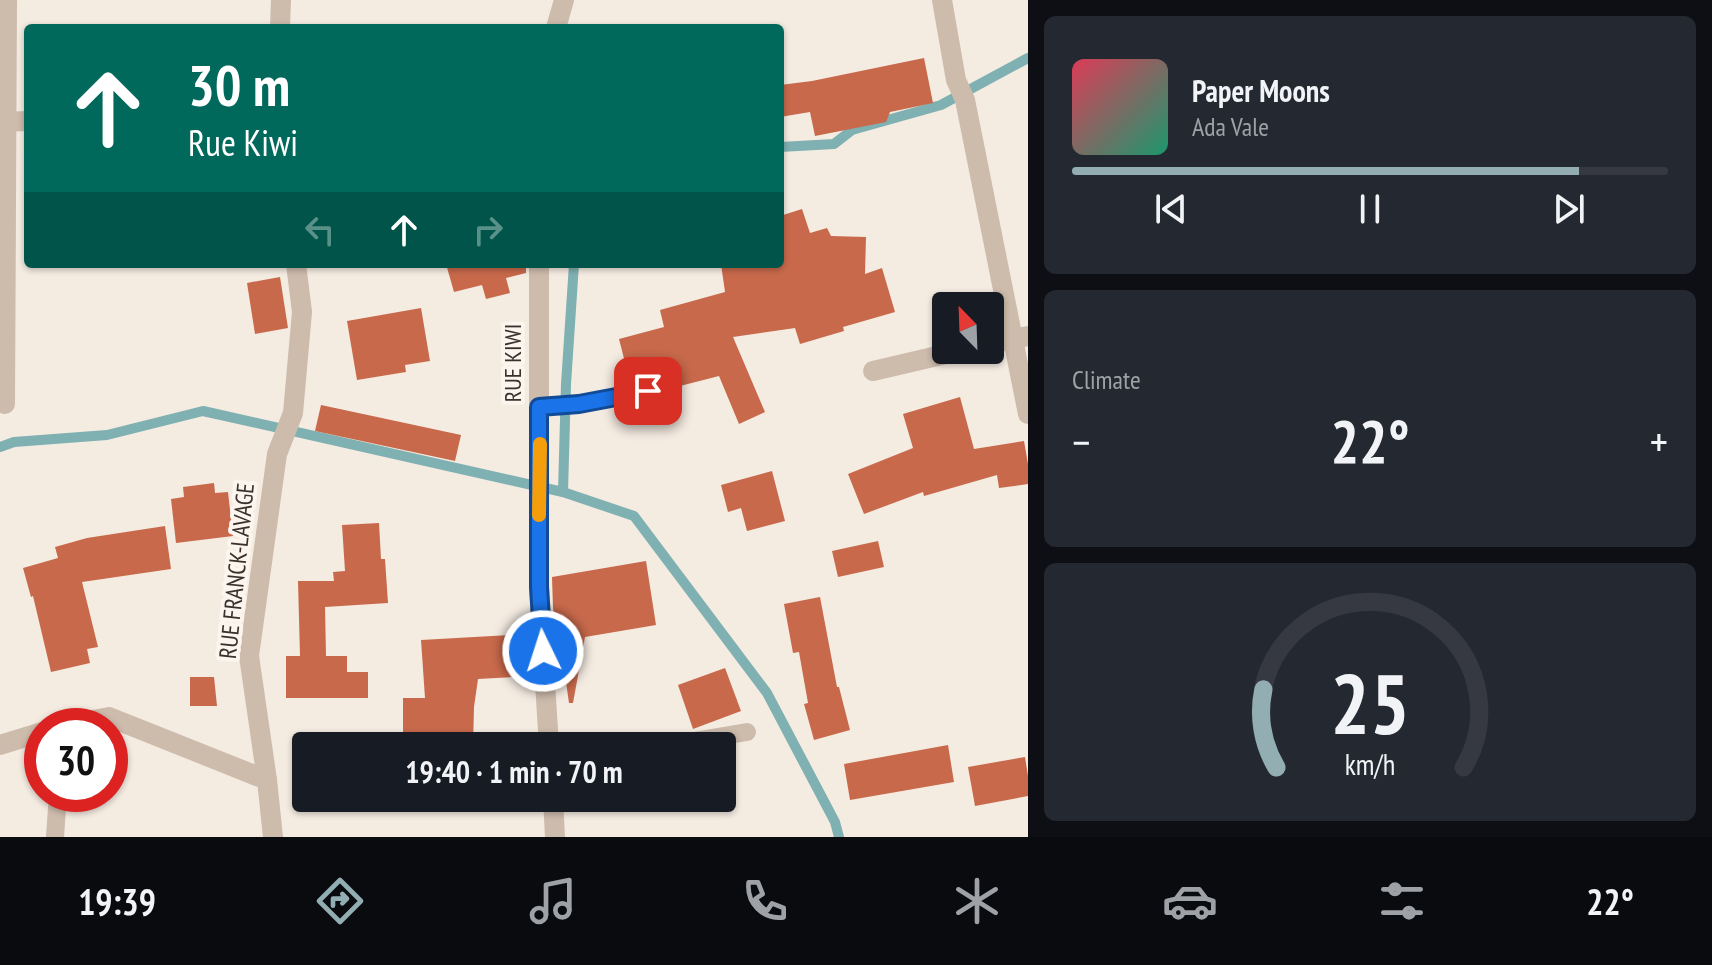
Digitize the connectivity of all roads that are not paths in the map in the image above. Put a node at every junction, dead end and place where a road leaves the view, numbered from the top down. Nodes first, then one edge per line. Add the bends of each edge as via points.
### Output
1 (7, 0) edge
2 (281, 0) edge
3 (564, 0) edge
4 (942, 0) edge
5 (280, 24) edge
6 (557, 24) edge
7 (24, 121) edge
8 (3, 122) edge
9 (296, 268) edge
10 (539, 268) edge
11 (1020, 338) edge
12 (932, 357) edge
13 (873, 371) dead end
14 (648, 391) dead end
15 (5, 404) dead end
16 (548, 407) junction
17 (1028, 414) edge
18 (128, 725) edge
19 (548, 732) edge
20 (747, 732) dead end
21 (736, 734) edge
22 (24, 738) edge
23 (0, 745) edge
24 (267, 780) junction
25 (57, 812) edge
26 (554, 812) edge
27 (55, 837) edge
28 (273, 837) edge
29 (555, 837) edge

1 - 8 street
2 - 5 street
3 - 6 street
4 - 11 street via 956,80
7 - 8 street
8 - 15 street
9 - 24 street, RUE FRANCK-LAVAGE via 302,312 293,413 277,454 249,656
10 - 16 street, RUE KIWI
11 - 17 street
12 - 13 street
14 - 16 lane
16 - 19 street, RUE KIWI via 540,462 539,587
18 - 24 street
20 - 21 lane
22 - 23 street
24 - 28 street, RUE FRANCK-LAVAGE
25 - 27 lane
26 - 29 street

